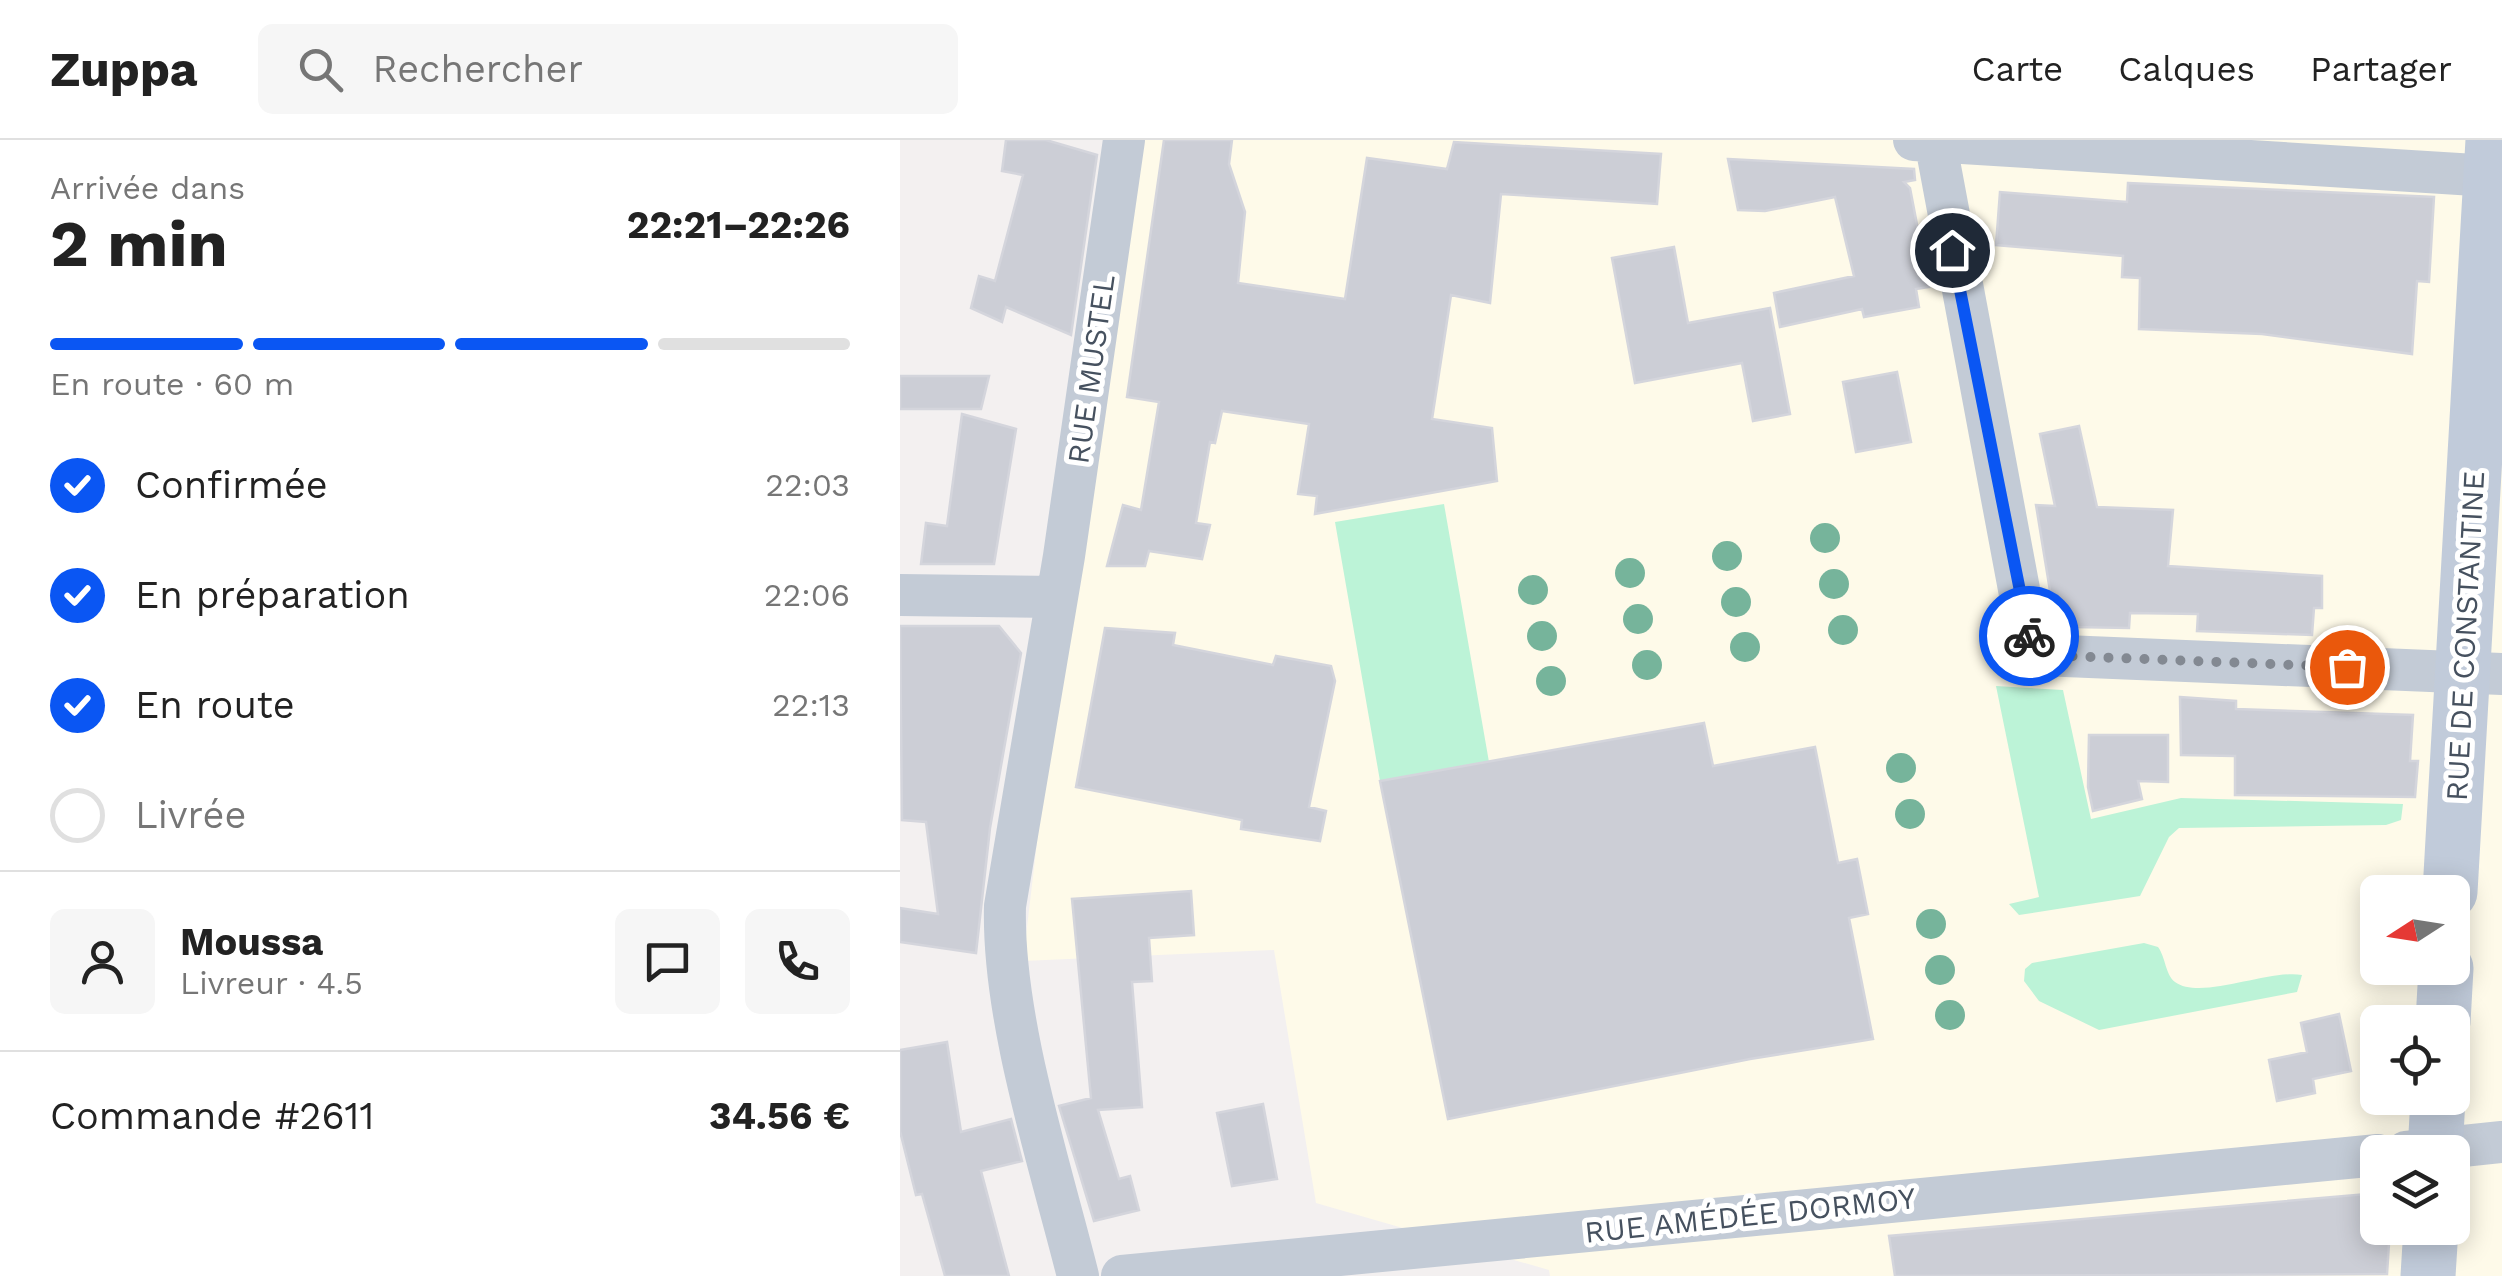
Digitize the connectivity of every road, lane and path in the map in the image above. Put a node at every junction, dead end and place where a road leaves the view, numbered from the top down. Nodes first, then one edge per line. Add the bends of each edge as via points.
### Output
1 (1124, 140) edge
2 (1928, 142) edge
3 (2492, 158) edge
4 (900, 595) edge
5 (1056, 597) junction
6 (2482, 673) edge
7 (2452, 875) edge
8 (2470, 1140) edge
9 (2502, 1142) edge
10 (2360, 1157) edge
11 (2430, 1245) edge
12 (1078, 1276) edge
13 (1122, 1276) edge
14 (2428, 1276) edge

1 - 5 street, RUE MUSTEL
2 - 3 street
2 - 6 street via 2027,632 2041,655
3 - 6 street, RUE DE CONSTANTINE
4 - 5 street
5 - 12 street, RUE MUSTEL via 1015,833 1004,956
6 - 7 street, RUE DE CONSTANTINE
8 - 9 street
10 - 13 street, RUE AMÉDÉE DORMOY
11 - 14 street

